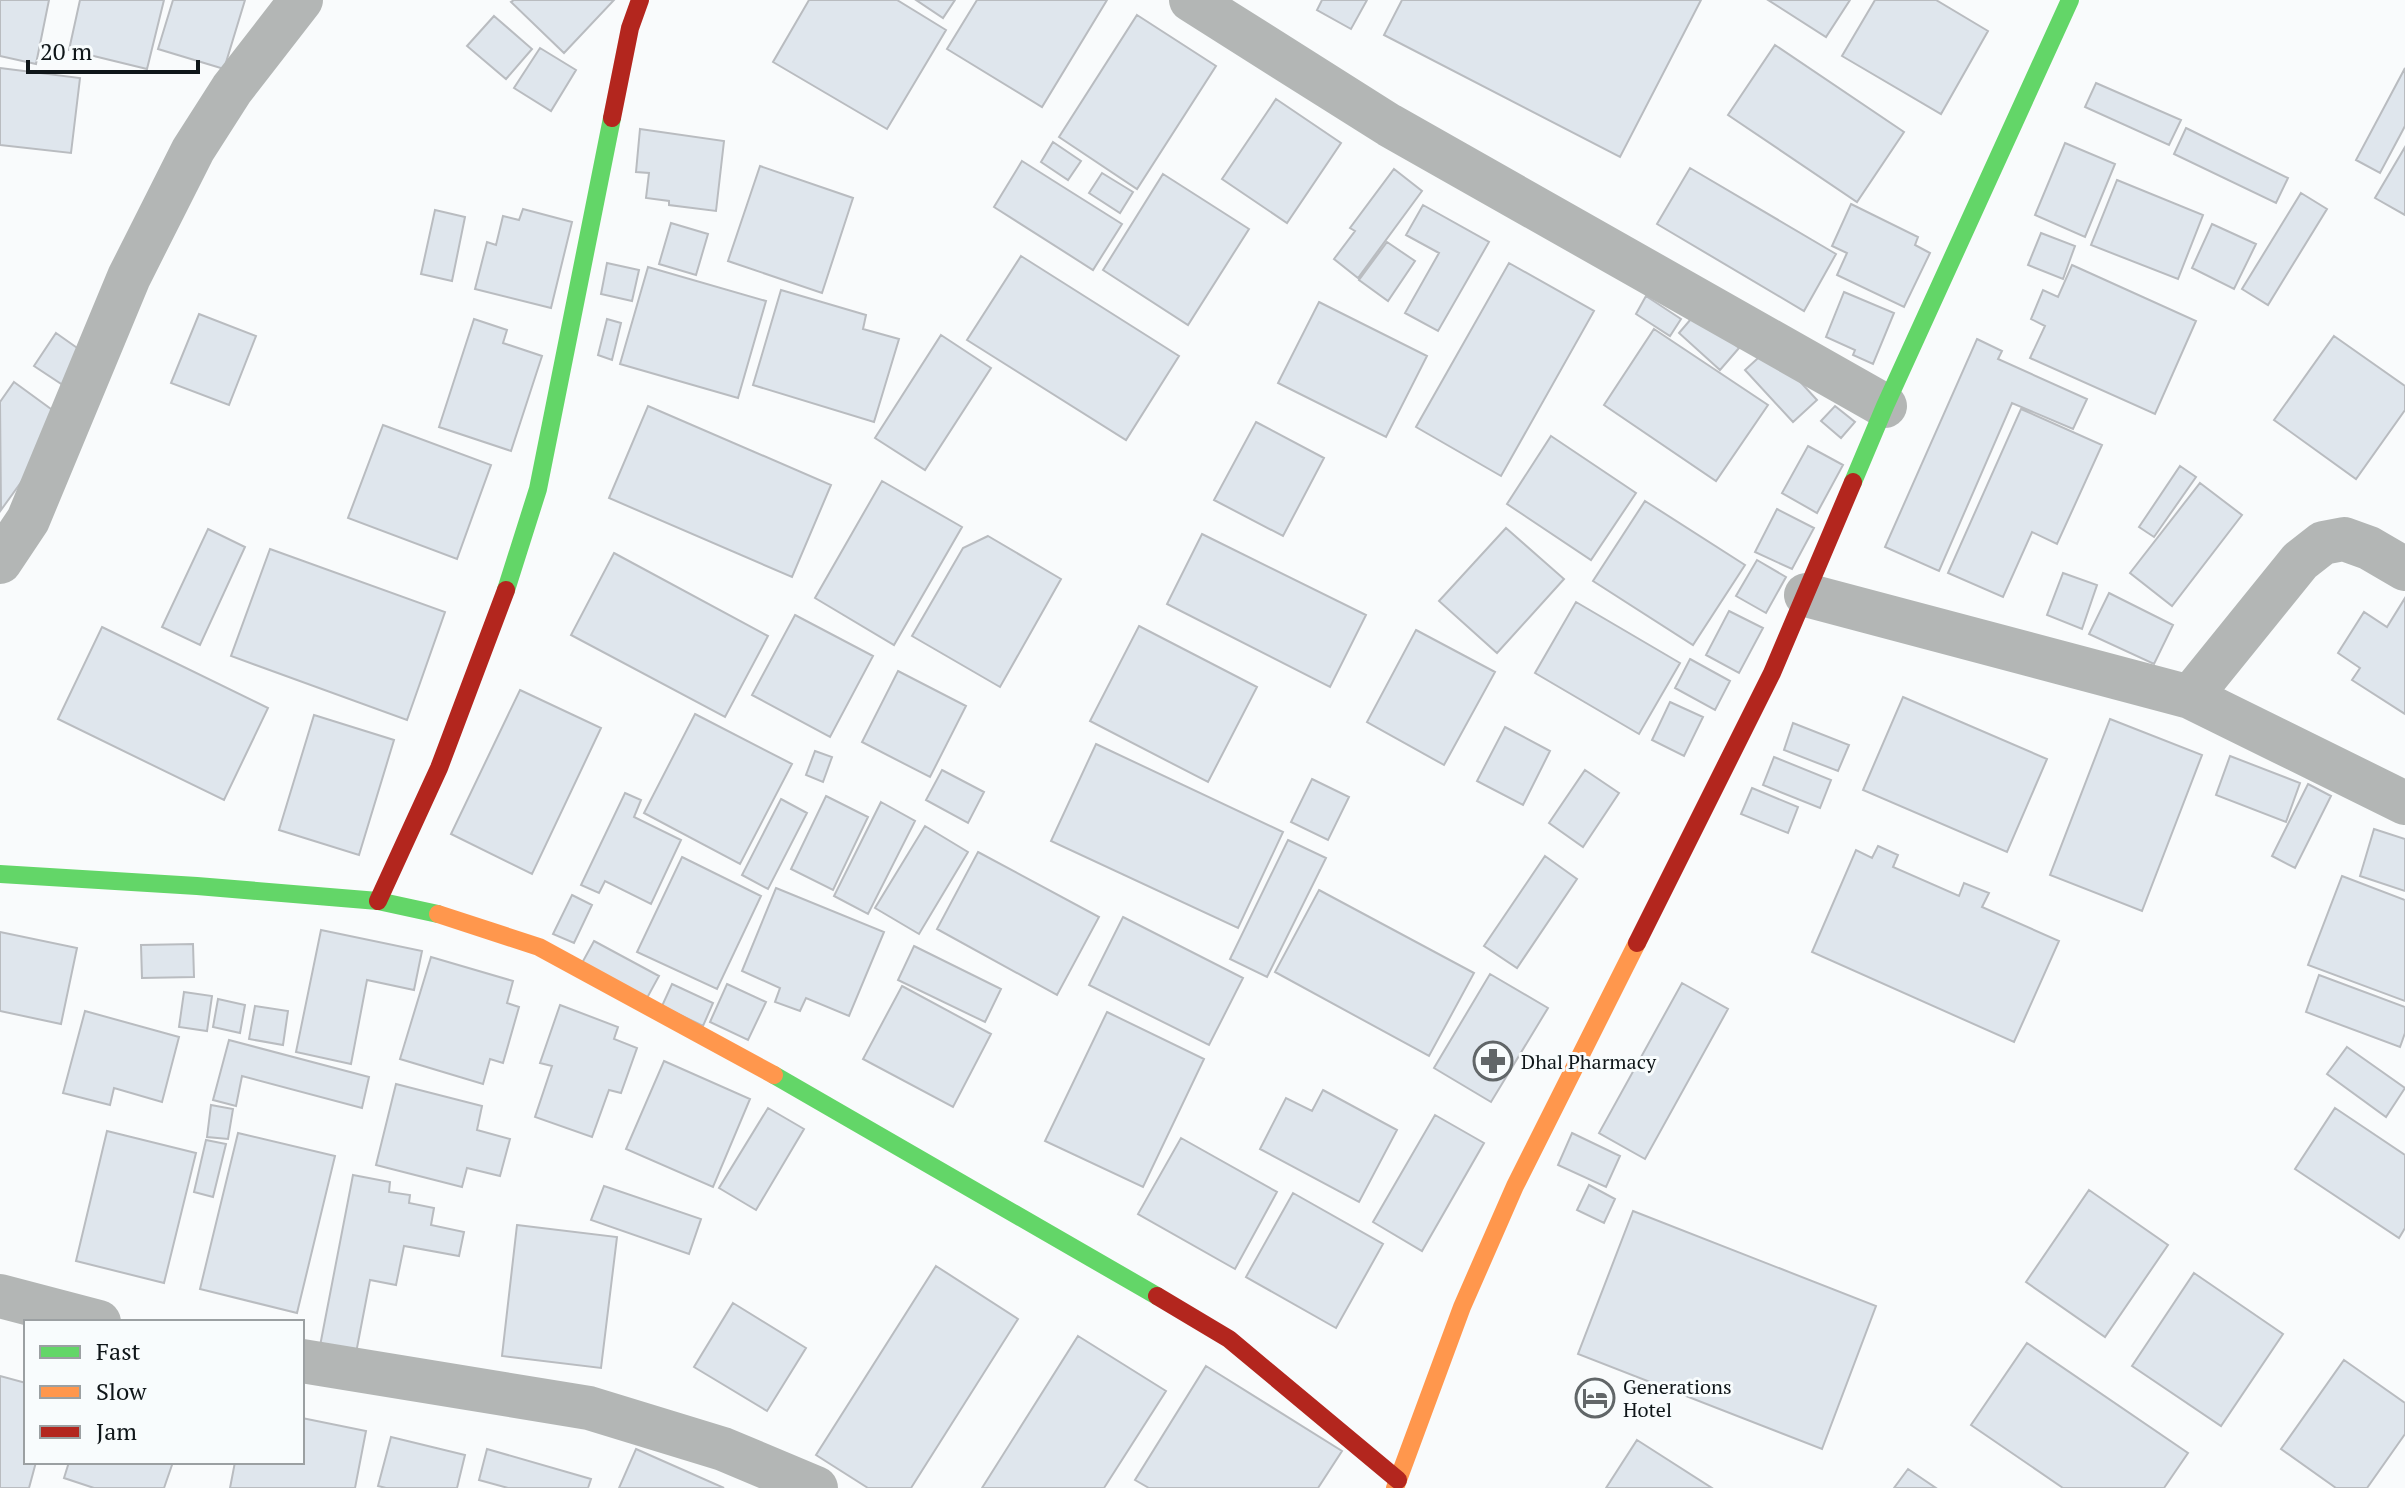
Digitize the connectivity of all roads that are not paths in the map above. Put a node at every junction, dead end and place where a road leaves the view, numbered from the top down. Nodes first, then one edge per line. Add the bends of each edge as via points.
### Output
1 (301, 0) edge
2 (640, 0) edge
3 (1191, 0) edge
4 (2070, 0) edge
5 (1885, 406) junction
6 (0, 562) edge
7 (2405, 569) edge
8 (1806, 595) junction
9 (2190, 697) junction
10 (2405, 803) edge
11 (0, 874) edge
12 (378, 901) junction
13 (0, 1296) edge
14 (91, 1320) edge
15 (304, 1361) edge
16 (1397, 1484) edge
17 (816, 1488) edge

1 - 6 street via 193,150 129,277 28,520
2 - 12 street via 630,28 538,489 497,617 444,754
3 - 5 street via 1389,125
4 - 5 street
5 - 8 street
7 - 9 street via 2344,539 2323,543 2300,561
8 - 9 street
8 - 16 street via 1515,1186 1462,1307
9 - 10 street
11 - 12 street
12 - 16 street via 453,917 539,947 1074,1246 1229,1339
13 - 14 street
15 - 17 street via 589,1408 723,1449

